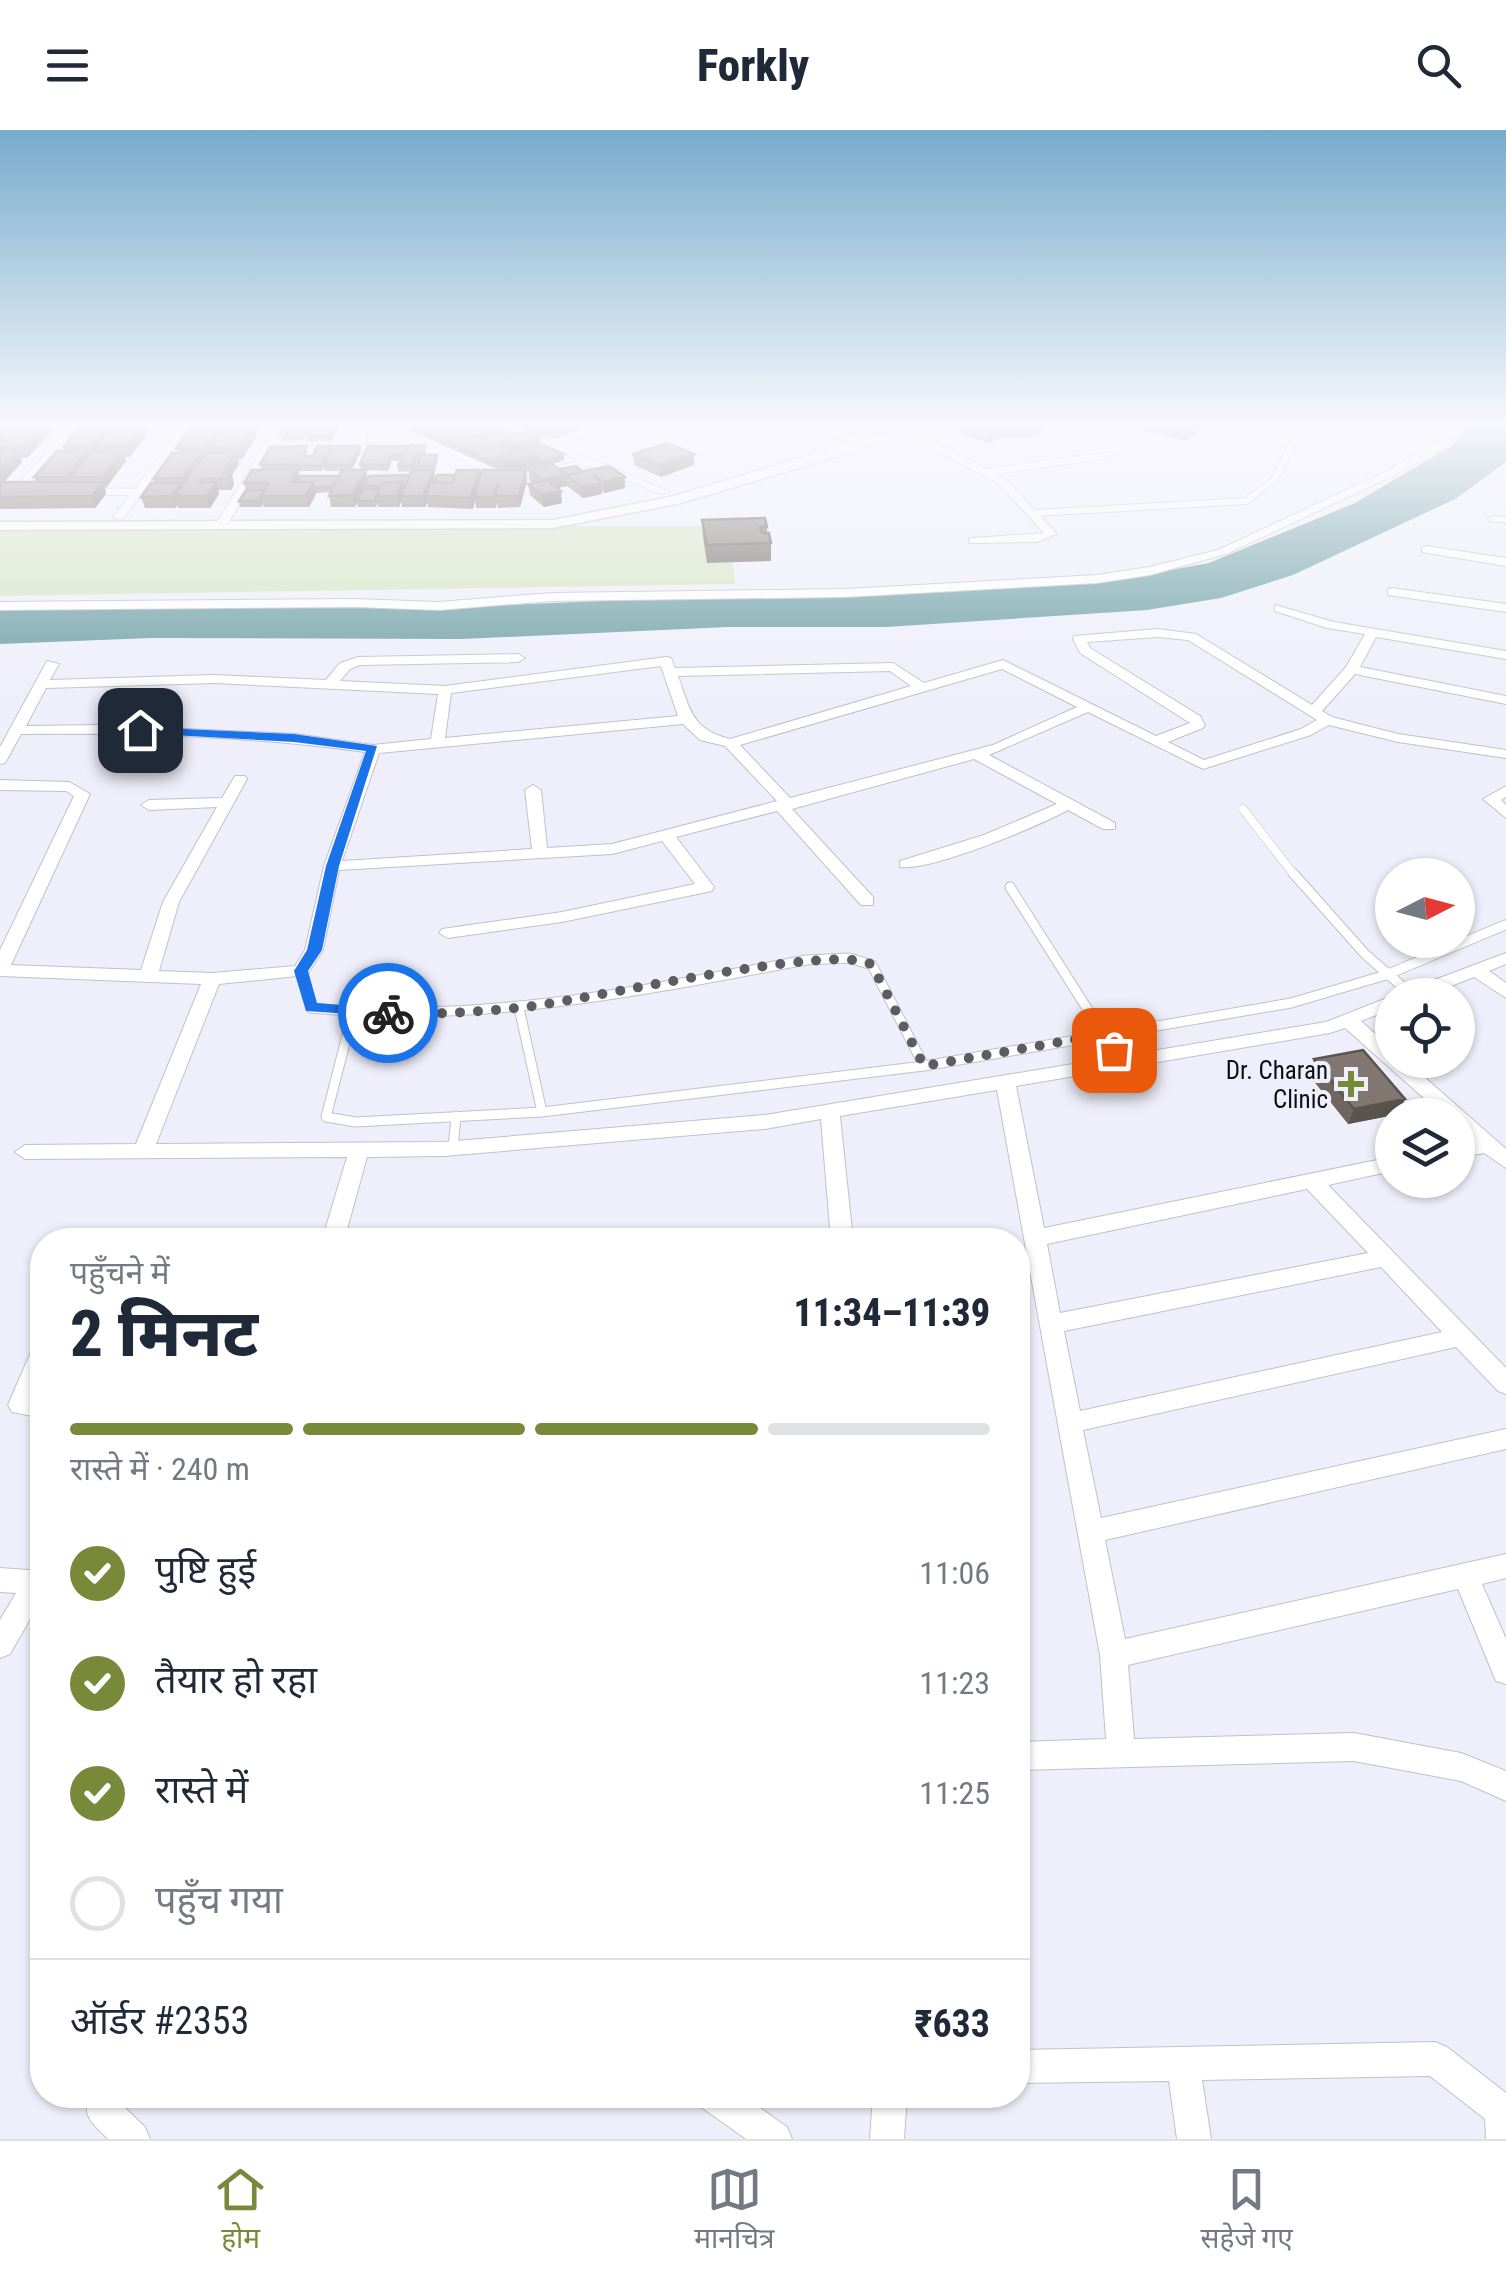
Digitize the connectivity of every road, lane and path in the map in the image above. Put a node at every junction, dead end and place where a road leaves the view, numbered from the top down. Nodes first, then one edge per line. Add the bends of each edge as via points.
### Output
1 (154, 519) edge
2 (224, 519) edge
3 (420, 519) edge
4 (580, 519) edge
5 (1039, 519) edge
6 (1293, 519) edge
7 (222, 522) junction
8 (0, 526) edge
9 (973, 541) dead end
10 (1426, 550) dead end
11 (1506, 562) edge
12 (1392, 592) dead end
13 (0, 606) edge
14 (1280, 608) dead end
15 (1506, 608) edge
16 (1374, 631) junction
17 (1506, 656) edge
18 (518, 658) dead end
19 (52, 664) dead end
20 (1352, 670) junction
21 (670, 672) junction
22 (41, 684) junction
23 (330, 684) junction
24 (920, 686) junction
25 (446, 690) junction
26 (1506, 700) edge
27 (1088, 707) junction
28 (1320, 716) junction
29 (686, 719) junction
30 (18, 730) junction
31 (1156, 741) junction
32 (730, 743) junction
33 (437, 744) junction
34 (373, 749) junction
35 (976, 754) junction
36 (1506, 754) edge
37 (0, 760) edge
38 (240, 780) dead end
39 (0, 784) edge
40 (533, 790) dead end
41 (1506, 791) edge
42 (226, 802) junction
43 (149, 804) dead end
44 (1069, 804) junction
45 (786, 806) junction
46 (1243, 809) dead end
47 (1506, 813) edge
48 (1109, 826) dead end
49 (666, 836) junction
50 (540, 853) junction
51 (906, 864) dead end
52 (332, 866) junction
53 (1010, 887) dead end
54 (867, 901) dead end
55 (1505, 925) edge
56 (448, 933) dead end
57 (1506, 958) edge
58 (0, 969) edge
59 (1476, 970) junction
60 (301, 971) junction
61 (1386, 975) junction
62 (148, 978) junction
63 (1390, 978) edge
64 (1456, 978) edge
65 (212, 979) junction
66 (1506, 992) edge
67 (519, 1008) junction
68 (1375, 1009) edge
69 (353, 1012) junction
70 (1348, 1020) junction
71 (1106, 1034) junction
72 (1375, 1044) edge
73 (1121, 1062) junction
74 (924, 1066) junction
75 (1413, 1078) edge
76 (1005, 1081) junction
77 (1436, 1098) edge
78 (830, 1111) junction
79 (542, 1112) junction
80 (456, 1116) junction
81 (1475, 1133) edge
82 (1488, 1145) junction
83 (453, 1148) junction
84 (1475, 1148) edge
85 (359, 1149) junction
86 (144, 1150) junction
87 (25, 1152) dead end
88 (1506, 1161) edge
89 (1375, 1168) edge
90 (1312, 1181) junction
91 (337, 1228) edge
92 (841, 1228) edge
93 (1035, 1238) junction
94 (1385, 1258) junction
95 (1051, 1324) junction
96 (1461, 1337) junction
97 (1506, 1384) edge
98 (1070, 1423) junction
99 (1506, 1439) edge
100 (1090, 1532) junction
101 (1506, 1566) edge
102 (1465, 1575) junction
103 (0, 1580) edge
104 (30, 1582) edge
105 (30, 1598) edge
106 (0, 1645) edge
107 (1114, 1655) junction
108 (1506, 1671) edge
109 (1121, 1754) junction
110 (1030, 1756) edge
111 (1506, 1786) edge
112 (1182, 2063) junction
113 (1030, 2067) edge
114 (101, 2108) edge
115 (732, 2108) edge
116 (889, 2108) edge
117 (1503, 2120) edge
118 (134, 2139) edge
119 (775, 2139) edge
120 (886, 2139) edge
121 (1194, 2139) edge

1 - 7 street
2 - 7 street
3 - 7 street
4 - 7 street via 553,524
5 - 9 street via 1049,537
6 - 13 street via 1222,552 1097,579 439,606
7 - 8 street
10 - 11 street
12 - 15 street
14 - 16 street
16 - 17 street
16 - 20 street
18 - 23 street via 358,660
19 - 22 street
20 - 26 street
20 - 28 street
21 - 24 street via 894,667
21 - 25 street via 666,661
21 - 29 street
22 - 23 street via 214,678
22 - 30 street
23 - 25 street
24 - 27 street via 1003,664
24 - 32 street
25 - 33 street
27 - 31 street
27 - 35 street
28 - 31 street via 1306,732 1203,765
28 - 31 street via 1191,637 1158,632 1078,640 1198,725
28 - 36 street via 1398,738
29 - 32 street via 705,737
29 - 33 street
30 - 34 street via 294,738
30 - 37 street
32 - 45 street
33 - 34 street
34 - 52 street
35 - 44 street
35 - 45 street
38 - 42 street
39 - 58 street via 69,786 82,794
40 - 50 street
41 - 47 street via 1491,799
42 - 43 street
42 - 62 street via 171,902
44 - 48 street
44 - 51 street via 1001,836
45 - 49 street
45 - 54 street
46 - 61 lane
49 - 50 street via 612,849
49 - 56 street via 706,888
50 - 52 street
52 - 60 street via 314,950
53 - 71 lane
55 - 61 lane
57 - 59 street
58 - 62 street
59 - 64 street
59 - 66 street
60 - 65 street
60 - 69 lane via 311,1008
61 - 63 lane
61 - 71 lane via 1290,1003
62 - 65 street
65 - 86 street
67 - 69 lane
67 - 74 lane via 854,958 872,965
67 - 79 lane
68 - 70 street
69 - 80 lane via 326,1116 356,1122
70 - 72 street
70 - 73 street
71 - 73 lane
71 - 74 lane
73 - 76 street
74 - 79 lane
75 - 77 street
76 - 78 street
76 - 93 street
78 - 83 street
78 - 92 street
79 - 80 lane
80 - 83 lane
81 - 82 street
82 - 84 street
82 - 88 street
83 - 85 street
85 - 86 street
85 - 91 street
86 - 87 street
89 - 90 street
90 - 93 street
90 - 94 street
93 - 95 street
94 - 95 street
94 - 96 street
95 - 98 street
96 - 97 street
96 - 98 street
98 - 100 street
99 - 100 street
100 - 107 street
101 - 102 street
102 - 107 street
102 - 108 street
103 - 104 street
105 - 106 street
107 - 109 street
109 - 110 street
109 - 111 street via 1354,1748 1461,1767
112 - 113 street
112 - 117 street via 1435,2059
112 - 121 street
114 - 118 street
115 - 119 street
116 - 120 street

